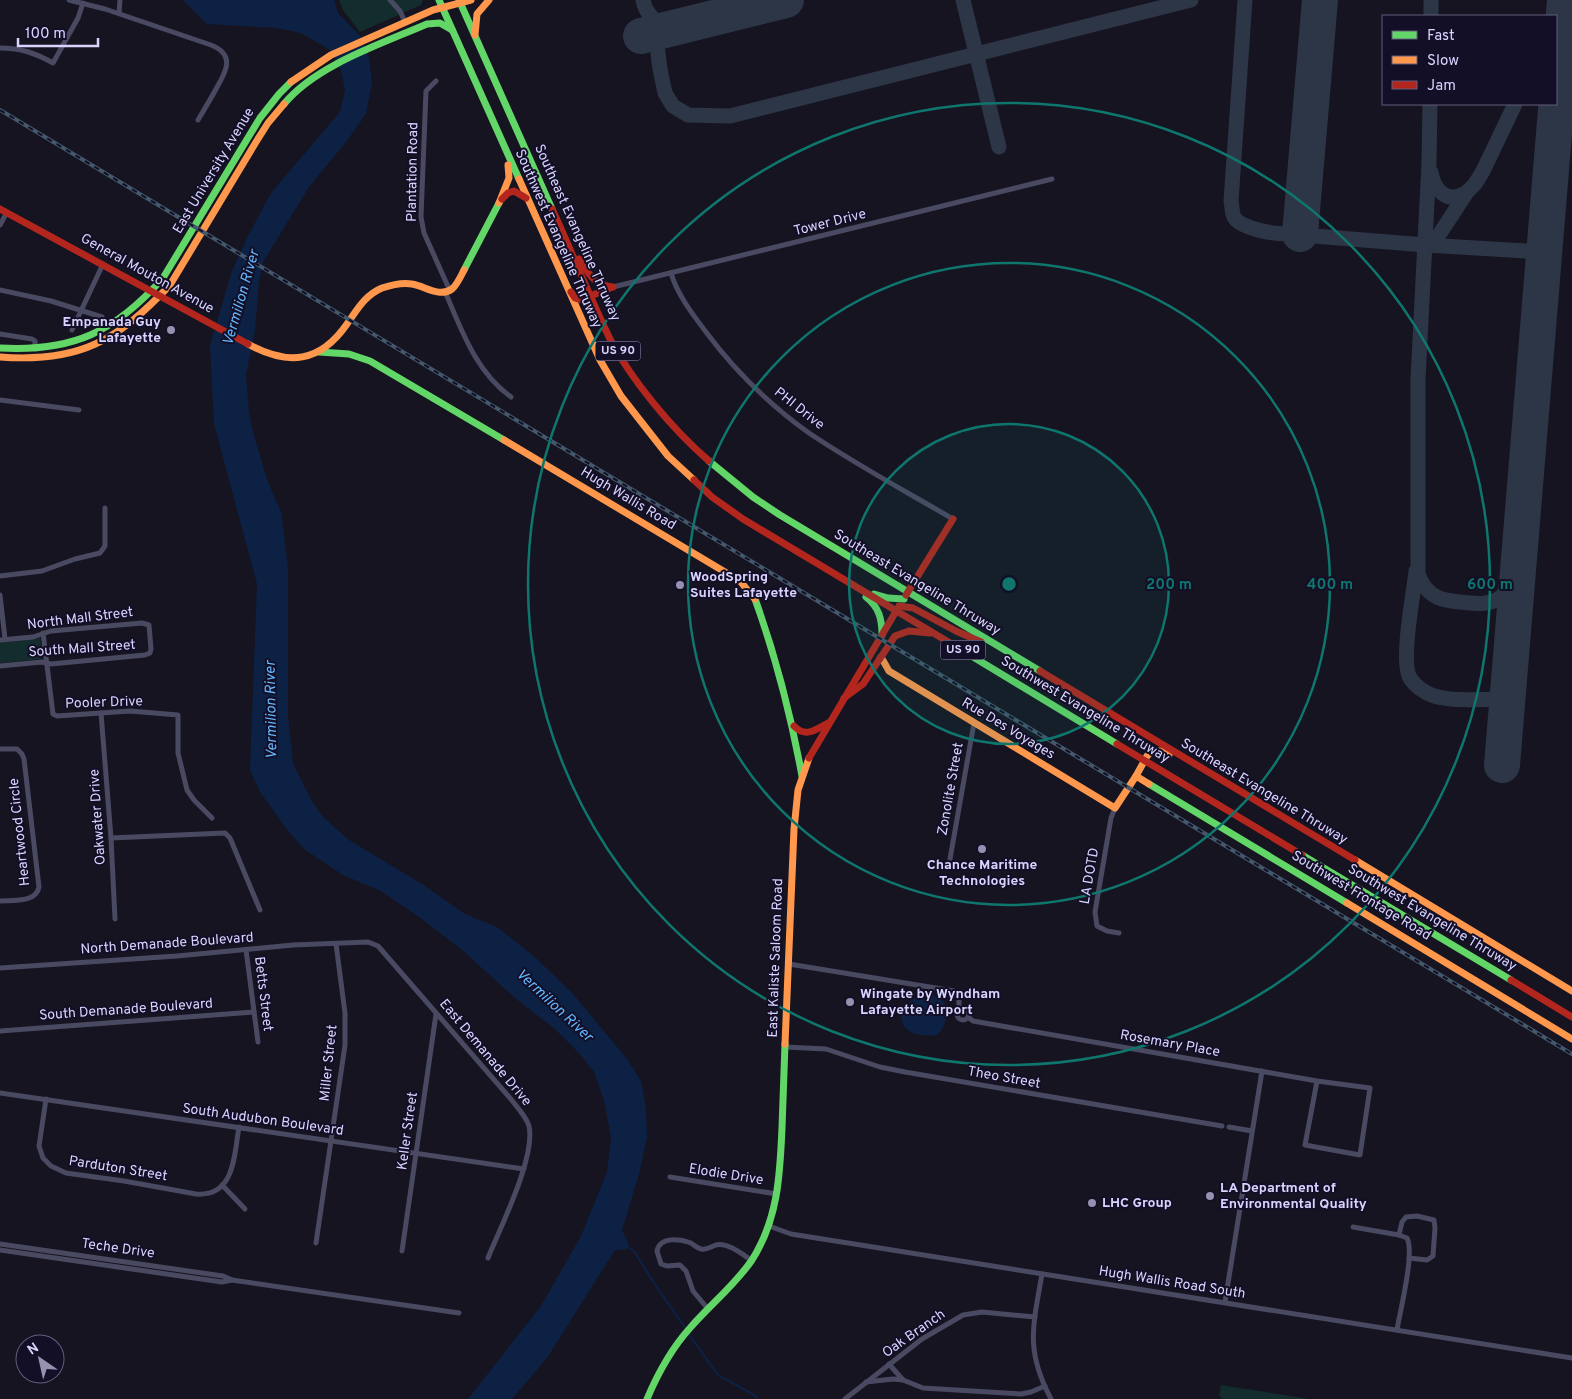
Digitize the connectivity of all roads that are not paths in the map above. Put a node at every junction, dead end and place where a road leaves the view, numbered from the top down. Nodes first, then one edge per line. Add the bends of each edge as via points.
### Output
1 (69, 0) edge
2 (120, 0) edge
3 (390, 0) edge
4 (472, 0) edge
5 (489, 0) edge
6 (459, 1) edge
7 (83, 3) junction
8 (440, 3) edge
9 (119, 13) junction
10 (405, 22) junction
11 (452, 30) junction
12 (475, 36) junction
13 (0, 48) edge
14 (436, 81) dead end
15 (198, 120) dead end
16 (247, 140) junction
17 (501, 143) junction
18 (255, 144) junction
19 (242, 147) junction
20 (250, 152) junction
21 (1052, 180) dead end
22 (527, 199) junction
23 (499, 203) junction
24 (3, 210) edge
25 (0, 225) edge
26 (564, 235) junction
27 (103, 264) junction
28 (671, 273) junction
29 (582, 278) junction
30 (564, 280) junction
31 (613, 287) junction
32 (0, 290) edge
33 (153, 291) junction
34 (448, 292) junction
35 (161, 296) junction
36 (591, 296) junction
37 (81, 310) junction
38 (102, 317) dead end
39 (72, 330) dead end
40 (0, 334) edge
41 (339, 336) junction
42 (0, 348) edge
43 (35, 349) junction
44 (319, 352) junction
45 (347, 354) junction
46 (0, 357) edge
47 (36, 359) junction
48 (511, 397) dead end
49 (0, 400) edge
50 (79, 410) dead end
51 (105, 508) dead end
52 (953, 519) joint
53 (836, 575) junction
54 (0, 576) edge
55 (862, 590) junction
56 (0, 595) edge
57 (906, 595) junction
58 (898, 608) junction
59 (43, 633) junction
60 (934, 633) junction
61 (882, 635) junction
62 (2, 639) edge
63 (151, 639) joint
64 (1014, 656) junction
65 (881, 657) junction
66 (47, 664) junction
67 (0, 666) edge
68 (874, 668) junction
69 (889, 671) junction
70 (844, 698) junction
71 (101, 713) junction
72 (830, 722) junction
73 (792, 723) junction
74 (974, 723) junction
75 (0, 749) edge
76 (1181, 756) junction
77 (1145, 760) junction
78 (1165, 773) junction
79 (802, 776) junction
80 (1136, 776) junction
81 (1115, 808) junction
82 (212, 818) dead end
83 (111, 838) junction
84 (950, 859) dead end
85 (0, 901) edge
86 (260, 910) dead end
87 (115, 919) dead end
88 (1119, 933) dead end
89 (336, 944) junction
90 (246, 950) junction
91 (788, 964) junction
92 (0, 968) edge
93 (1572, 991) edge
94 (959, 1009) junction
95 (254, 1012) junction
96 (436, 1014) junction
97 (968, 1017) junction
98 (1572, 1017) edge
99 (0, 1031) edge
100 (1572, 1039) edge
101 (258, 1042) dead end
102 (785, 1047) junction
103 (1262, 1071) junction
104 (1317, 1081) junction
105 (0, 1093) edge
106 (46, 1099) junction
107 (1222, 1126) dead end
108 (239, 1127) junction
109 (1229, 1127) dead end
110 (1252, 1131) junction
111 (331, 1141) junction
112 (416, 1153) junction
113 (524, 1169) junction
114 (670, 1177) dead end
115 (222, 1186) junction
116 (778, 1194) junction
117 (245, 1209) dead end
118 (769, 1226) junction
119 (1353, 1227) dead end
120 (1399, 1234) junction
121 (316, 1243) dead end
122 (0, 1244) edge
123 (0, 1250) edge
124 (402, 1251) dead end
125 (46, 1254) junction
126 (488, 1258) dead end
127 (1409, 1258) junction
128 (751, 1260) junction
129 (135, 1263) junction
130 (134, 1270) junction
131 (1042, 1274) junction
132 (232, 1280) junction
133 (1225, 1302) junction
134 (708, 1309) junction
135 (459, 1314) dead end
136 (1036, 1317) junction
137 (1397, 1330) junction
138 (1572, 1358) edge
139 (889, 1364) junction
140 (902, 1380) junction
141 (866, 1382) junction
142 (1044, 1386) junction
143 (647, 1399) edge
144 (845, 1399) edge
145 (1051, 1399) edge

1 - 7 street
2 - 9 street
3 - 10 street
4 - 6 main road, East University Avenue
5 - 12 main road via 477,14
6 - 8 main road, East University Avenue
6 - 12 main road, Southeast Evangeline Thruway / US 90
7 - 9 street
7 - 13 street via 53,63 22,49
8 - 10 main road, East University Avenue
8 - 11 main road, US 90
9 - 15 street via 211,44 223,53 226,69
10 - 16 main road, East University Avenue via 331,55 308,69 279,94
11 - 17 main road, US 90
11 - 18 main road, East University Avenue via 433,22 313,77 279,109
12 - 26 main road, Southeast Evangeline Thruway / US 90
14 - 34 street, Plantation Road via 426,91 421,217 424,234
16 - 18 main road
16 - 19 main road, East University Avenue
17 - 22 main road, Southwest Evangeline Thruway / US 90
17 - 23 main road via 509,178
18 - 20 main road, East University Avenue
19 - 20 main road
19 - 33 main road, East University Avenue
20 - 35 main road, East University Avenue
21 - 28 street, Tower Drive
22 - 23 main road via 519,192 510,191
22 - 30 main road, Southwest Evangeline Thruway / US 90
23 - 34 main road via 458,284
24 - 25 street
24 - 27 main road, General Mouton Avenue
26 - 29 main road, Southeast Evangeline Thruway / US 90
26 - 31 main road via 594,281
27 - 33 main road, General Mouton Avenue
27 - 37 street
28 - 31 street, Tower Drive
28 - 52 street, PHI Drive via 706,332 763,396 808,432
29 - 30 main road via 582,283 574,287
29 - 36 main road, Southeast Evangeline Thruway / US 90
30 - 36 main road via 577,299
30 - 53 main road, Southwest Evangeline Thruway / US 90 via 608,375 668,456 728,509
31 - 36 main road
32 - 37 street
33 - 35 main road, General Mouton Avenue
33 - 43 main road, East University Avenue via 127,315 98,333 65,345
34 - 41 main road, General Mouton Avenue via 439,294 412,284 384,287 362,302
34 - 48 street via 477,361 495,384
35 - 44 main road, General Mouton Avenue via 256,348 285,358 302,358
35 - 47 main road, East University Avenue via 125,328 99,343
36 - 57 main road, Southeast Evangeline Thruway / US 90 via 632,374 663,415 694,448 756,499
37 - 38 street
37 - 39 street
40 - 43 street via 32,339
41 - 44 main road, General Mouton Avenue
41 - 45 main road via 340,346
42 - 43 main road, East University Avenue
43 - 47 main road
44 - 45 main road, Hugh Wallis Road
45 - 73 main road, Hugh Wallis Road via 377,364 740,581 760,611
46 - 47 main road, East University Avenue
49 - 50 street
51 - 54 street via 105,546 100,553 42,571
52 - 57 main road, East Kaliste Saloom Road
53 - 55 main road, Southwest Evangeline Thruway / US 90
53 - 61 main road via 872,601 883,622
55 - 57 main road via 888,598
55 - 58 main road, Southwest Evangeline Thruway / US 90
56 - 62 street
57 - 58 main road, East Kaliste Saloom Road
57 - 64 main road, Southeast Evangeline Thruway / US 90
58 - 60 main road, Southwest Evangeline Thruway / US 90
58 - 61 main road, East Kaliste Saloom Road
58 - 64 main road via 913,608
59 - 62 street, North Mall Street via 33,637
59 - 63 street, North Mall Street via 142,623 149,625
59 - 66 street, Pooler Drive
60 - 65 main road via 901,632
60 - 77 main road, Southwest Evangeline Thruway / US 90
61 - 70 main road, East Kaliste Saloom Road
63 - 66 street, South Mall Street via 148,655
64 - 76 main road, Southeast Evangeline Thruway / US 90
65 - 68 main road
65 - 69 main road
66 - 67 street, South Mall Street
66 - 71 street, Pooler Drive via 54,714
68 - 69 main road
68 - 70 main road via 862,684
69 - 74 main road, Rue Des Voyages
70 - 72 main road, East Kaliste Saloom Road
71 - 82 street, Pooler Drive via 130,711 178,715 178,753 187,790
71 - 83 street, Oakwater Drive
72 - 73 main road via 807,734 799,732
72 - 79 main road, East Kaliste Saloom Road
73 - 79 main road, Hugh Wallis Road
74 - 81 main road, Rue Des Voyages
74 - 84 street, Zonolite Street
75 - 85 street, Heartwood Circle via 16,749 24,758 39,887 31,898
76 - 77 main road via 1155,750
76 - 93 main road, Southeast Evangeline Thruway / US 90
77 - 78 main road, Southwest Evangeline Thruway / US 90
77 - 80 main road
78 - 80 main road via 1145,771
78 - 98 main road, Southwest Evangeline Thruway / US 90
79 - 91 main road, East Kaliste Saloom Road via 795,818
80 - 81 main road
80 - 100 main road, Southwest Frontage Road
81 - 88 street, LA DOTD via 1095,912 1097,926
83 - 86 street via 225,833
83 - 87 street, Oakwater Drive
89 - 90 street, North Demanade Boulevard
89 - 96 street, East Demanade Drive via 368,942 378,946
89 - 111 street, Miller Street via 345,1033
90 - 92 street, North Demanade Boulevard
90 - 95 street, Betts Street
91 - 94 street, Rosemary Place via 954,991 959,995
91 - 102 main road, East Kaliste Saloom Road
94 - 97 street, Rosemary Place via 966,1009
94 - 97 street, Rosemary Place via 959,1018 964,1020
95 - 99 street, South Demanade Boulevard
95 - 101 street, Betts Street
96 - 112 street, Keller Street
96 - 113 street, East Demanade Drive via 527,1122 530,1135
97 - 103 street, Rosemary Place via 973,1021
102 - 107 street, Theo Street via 826,1049 905,1072
102 - 116 main road, East Kaliste Saloom Road
103 - 104 street, Rosemary Place
103 - 110 street
104 - 104 street, Rosemary Place via 1305,1144 1360,1155 1370,1088
105 - 106 street, South Audubon Boulevard
106 - 108 street, South Audubon Boulevard
106 - 115 street, Parduton Street via 39,1146 46,1162 56,1170 200,1194
108 - 111 street, South Audubon Boulevard
108 - 115 street via 231,1173
109 - 110 street
110 - 133 street
111 - 112 street, South Audubon Boulevard
111 - 121 street, Miller Street
112 - 113 street, South Audubon Boulevard
112 - 124 street, Keller Street
113 - 126 street, East Demanade Drive
114 - 116 street, Elodie Drive
115 - 117 street
116 - 118 main road, East Kaliste Saloom Road
118 - 128 main road, East Kaliste Saloom Road
118 - 131 street, Hugh Wallis Road South via 798,1235
119 - 120 street
120 - 127 street via 1409,1242
120 - 127 street via 1406,1217 1434,1220 1433,1256 1427,1260
122 - 125 street, Teche Drive
123 - 125 street, Teche Drive
125 - 129 street, Teche Drive
125 - 130 street, Teche Drive
127 - 137 street
128 - 134 main road, East Kaliste Saloom Road
128 - 134 street via 724,1245 703,1249 674,1240 663,1241 659,1245 662,1264 680,1264 685,1268 693,1291
129 - 130 street
129 - 132 street, Teche Drive
130 - 132 street, Teche Drive via 222,1282
131 - 133 street, Hugh Wallis Road South
131 - 136 street
132 - 135 street, Teche Drive
133 - 137 street, Hugh Wallis Road South
134 - 143 main road, East Kaliste Saloom Road via 678,1342
136 - 139 street, Oak Branch via 968,1313 922,1338
136 - 142 street via 1033,1348
137 - 138 street, Hugh Wallis Road South
139 - 140 street
139 - 141 street, Oak Branch
140 - 141 street
140 - 142 street via 923,1388 1021,1394
141 - 144 street, Oak Branch
142 - 145 street

